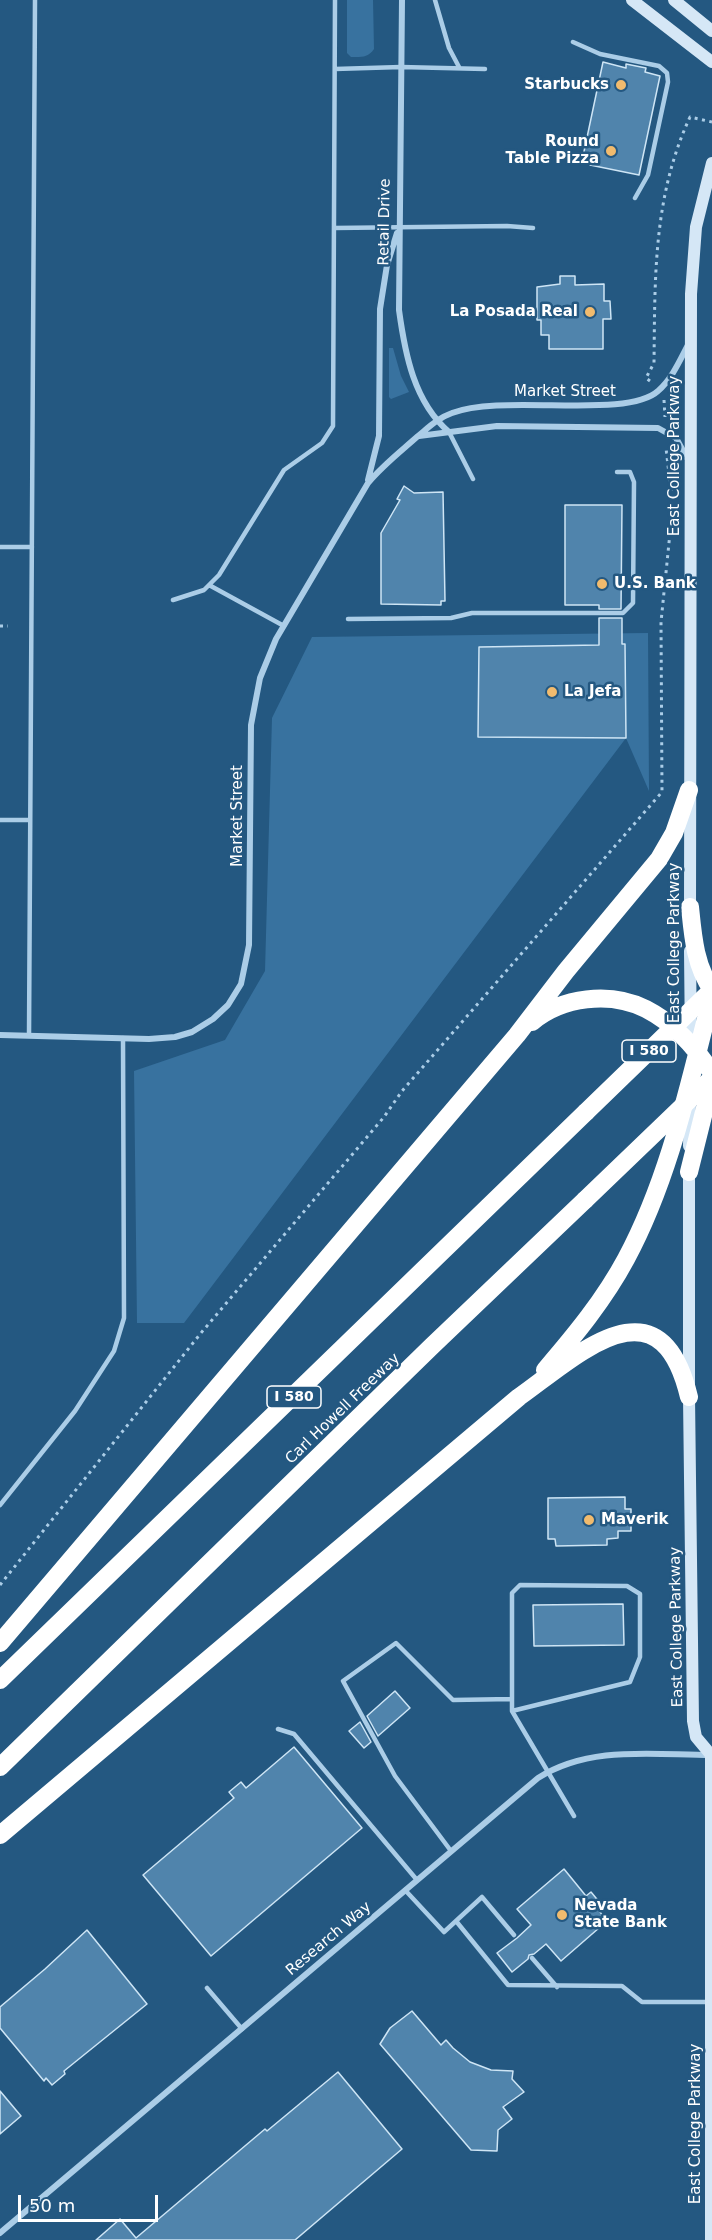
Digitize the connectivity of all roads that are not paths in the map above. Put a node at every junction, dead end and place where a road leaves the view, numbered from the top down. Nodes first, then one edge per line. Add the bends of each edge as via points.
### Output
1 (36, 0) edge
2 (335, 0) edge
3 (402, 0) edge
4 (435, 0) edge
5 (632, 0) edge
6 (674, 0) edge
7 (712, 31) edge
8 (573, 42) dead end
9 (712, 62) edge
10 (401, 67) junction
11 (459, 68) junction
12 (334, 69) junction
13 (485, 69) dead end
14 (712, 163) edge
15 (635, 198) dead end
16 (400, 227) junction
17 (334, 228) junction
18 (533, 228) dead end
19 (691, 340) junction
20 (436, 421) junction
21 (449, 432) junction
22 (418, 436) junction
23 (690, 463) junction
24 (617, 472) dead end
25 (473, 479) dead end
26 (368, 483) junction
27 (0, 547) edge
28 (32, 547) junction
29 (209, 585) junction
30 (173, 600) dead end
31 (348, 620) dead end
32 (284, 626) junction
33 (689, 790) junction
34 (30, 819) junction
35 (0, 820) edge
36 (690, 907) junction
37 (712, 992) edge
38 (0, 1035) edge
39 (29, 1035) junction
40 (517, 1035) junction
41 (123, 1038) junction
42 (694, 1049) junction
43 (712, 1077) edge
44 (691, 1079) junction
45 (689, 1172) junction
46 (519, 1397) junction
47 (689, 1397) junction
48 (0, 1505) edge
49 (0, 1643) edge
50 (0, 1680) edge
51 (512, 1699) junction
52 (512, 1711) junction
53 (278, 1729) dead end
54 (712, 1755) edge
55 (0, 1767) edge
56 (548, 1772) junction
57 (574, 1816) dead end
58 (0, 1835) edge
59 (451, 1851) junction
60 (417, 1880) junction
61 (405, 1890) junction
62 (456, 1921) junction
63 (514, 1935) dead end
64 (532, 1958) dead end
65 (557, 1986) junction
66 (207, 1988) dead end
67 (711, 2002) edge
68 (242, 2028) junction
69 (0, 2233) edge
70 (711, 2240) edge

1 - 28 lane
2 - 12 lane
3 - 10 street, Retail Drive
4 - 11 lane
5 - 9 main road
6 - 7 main road
8 - 15 lane via 600,54 659,66 668,73 648,175
10 - 11 lane
10 - 12 lane
10 - 16 street, Retail Drive
11 - 13 lane
12 - 17 lane
14 - 19 main road, East College Parkway via 693,255
16 - 17 lane
16 - 18 lane
16 - 20 street, Retail Drive via 399,310 403,341 417,386
16 - 26 street via 387,265 380,309 379,436
17 - 29 lane via 333,426 322,443 284,470
19 - 20 street, Market Street via 658,391 643,400 472,408
19 - 23 main road, East College Parkway
20 - 21 street, Retail Drive
20 - 22 street, Market Street
21 - 22 street
21 - 23 street via 497,426 658,428 676,438
21 - 25 lane
22 - 26 street, Market Street
23 - 33 main road, East College Parkway
24 - 31 lane via 630,472 634,483 633,603 623,613 472,613 451,618
26 - 32 street, Market Street
27 - 28 lane
28 - 34 lane
29 - 30 lane
29 - 32 lane
32 - 41 street, Market Street via 260,678 251,725 249,945 241,984 228,1005 192,1032 149,1040
33 - 36 main road, East College Parkway
33 - 40 highway via 679,822 658,859
34 - 35 lane
34 - 39 lane
36 - 37 highway via 694,950
36 - 42 main road, East College Parkway
37 - 42 highway
37 - 50 highway, I 580, bridge
38 - 39 street, Market Street
39 - 41 street, Market Street
40 - 42 highway via 541,1014 570,1002 619,1000 645,1009 671,1025
40 - 49 highway
41 - 48 lane via 124,1317 114,1351 82,1401
42 - 43 highway
42 - 44 highway
43 - 45 highway
43 - 55 highway, Carl Howell Freeway, bridge
44 - 45 main road, East College Parkway
44 - 46 highway via 661,1180 626,1260 594,1311
45 - 47 main road, East College Parkway
46 - 47 highway via 594,1344 626,1332 650,1336 669,1351 682,1371
46 - 58 highway
47 - 54 main road, East College Parkway via 693,1721 696,1737
51 - 52 lane
51 - 52 lane via 512,1593 520,1585 627,1586 640,1594 640,1657 630,1682
51 - 59 lane via 453,1700 396,1642 343,1681 395,1776
52 - 56 lane
53 - 60 lane via 294,1734
54 - 56 street, Research Way via 595,1756 568,1762
54 - 67 main road, East College Parkway
56 - 57 lane
56 - 59 street, Research Way
59 - 60 street, Research Way
60 - 61 street, Research Way
61 - 62 lane via 444,1932
61 - 68 street, Research Way
62 - 63 lane via 482,1897
62 - 65 lane via 508,1985
64 - 65 lane
65 - 67 lane via 622,1986 642,2002
66 - 68 lane
67 - 70 main road, East College Parkway
68 - 69 street, Research Way

